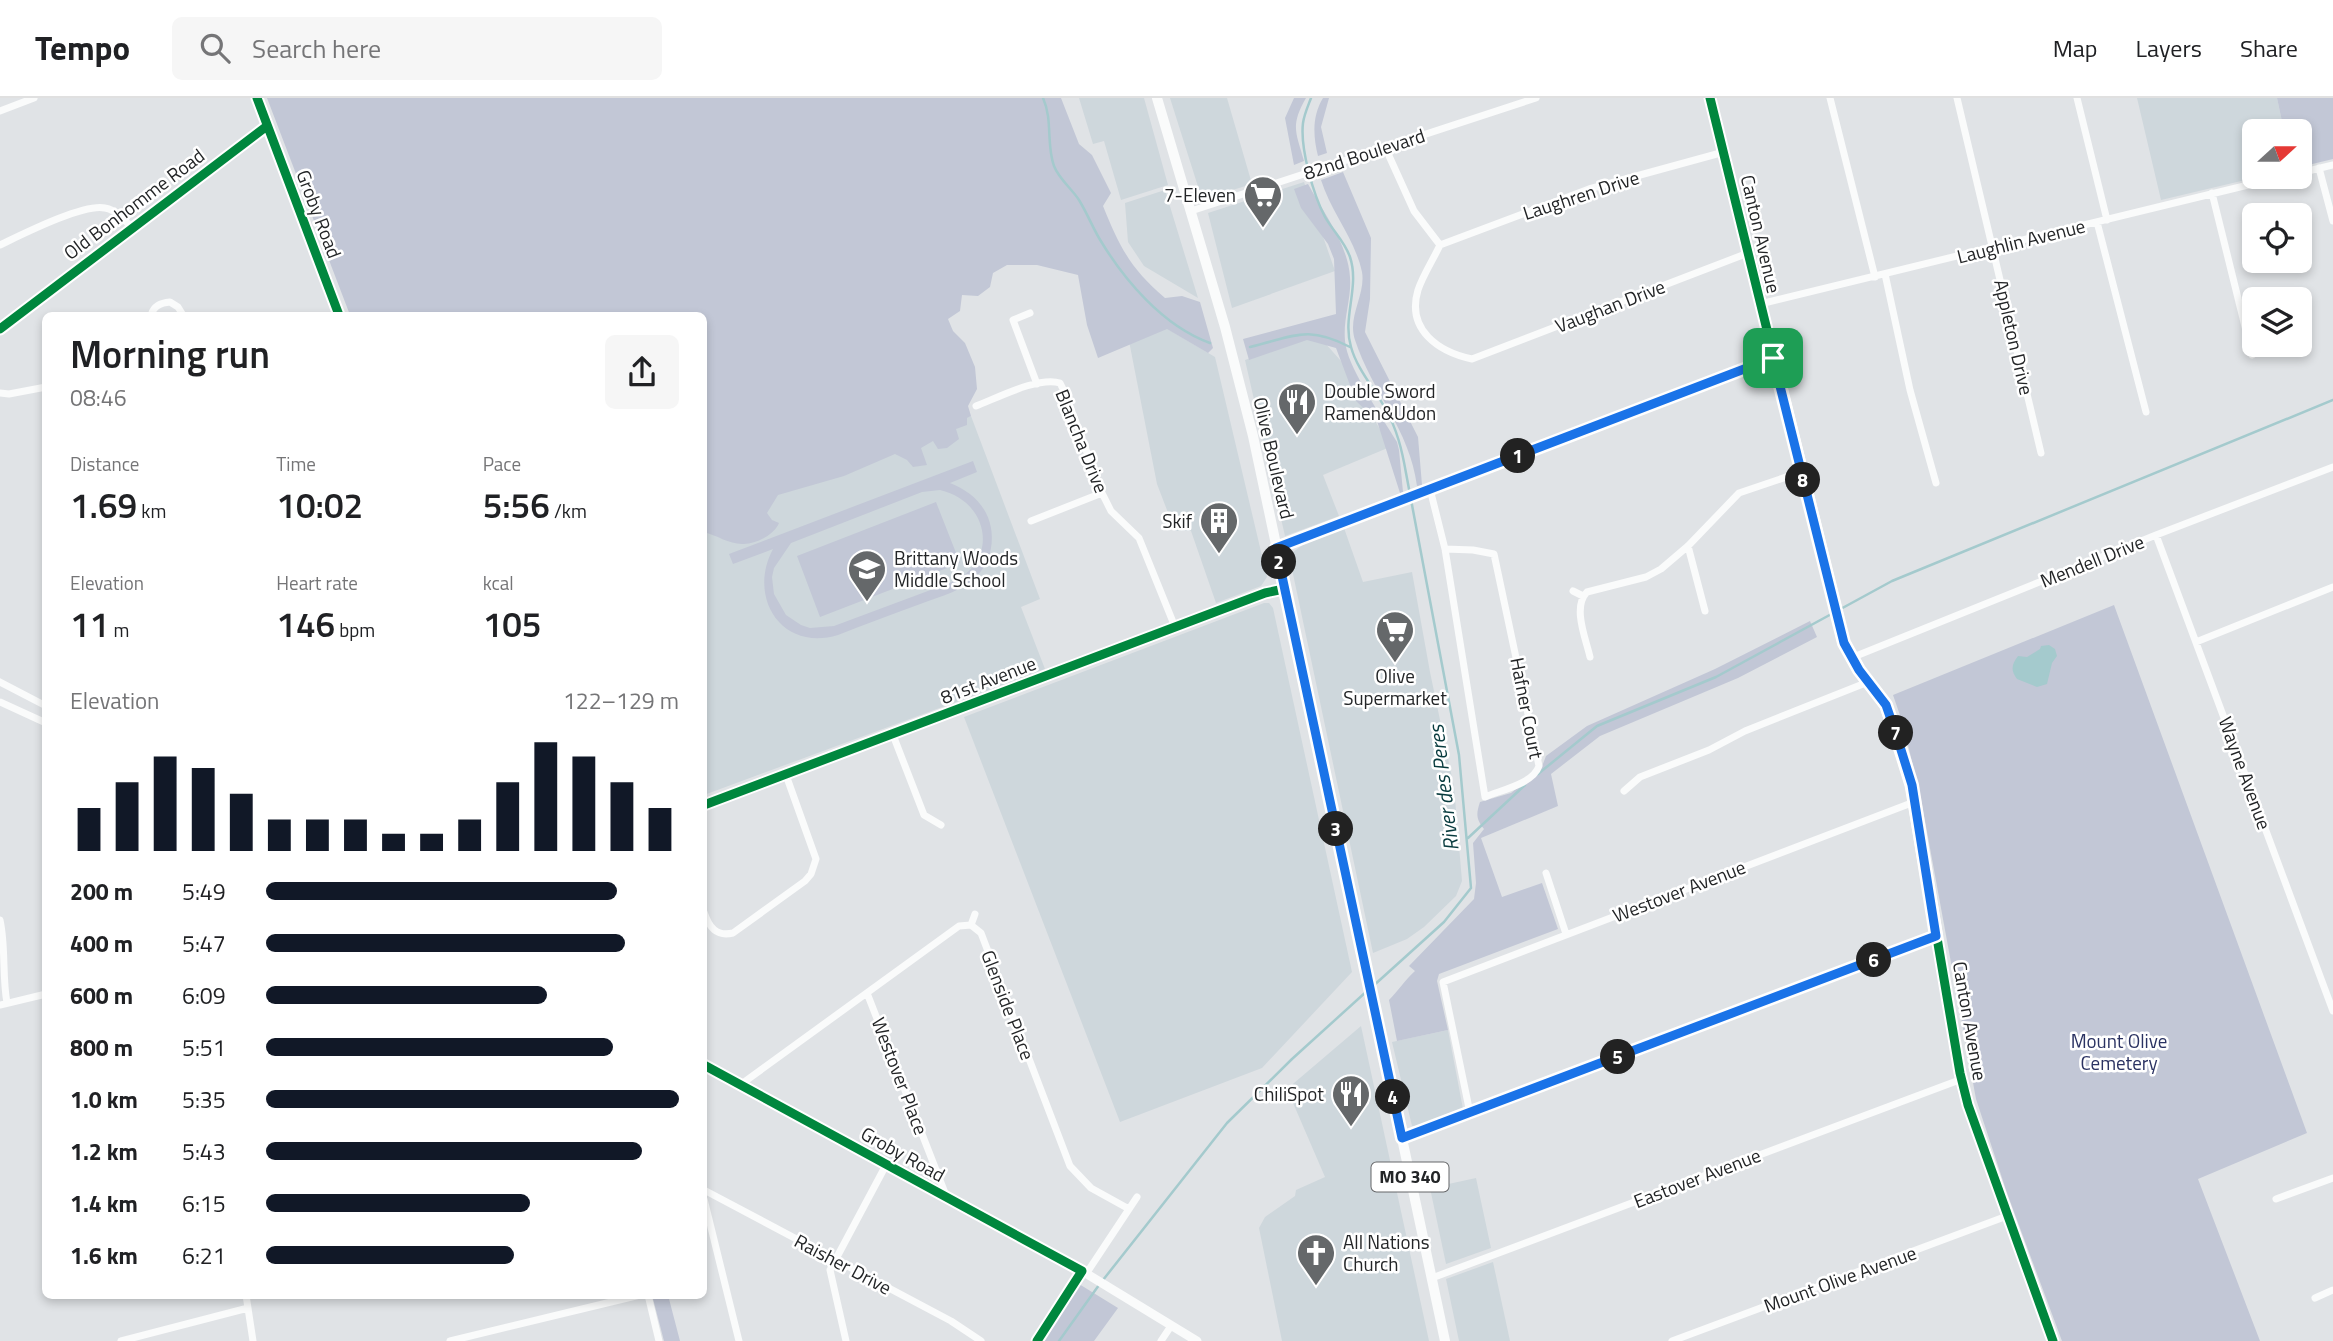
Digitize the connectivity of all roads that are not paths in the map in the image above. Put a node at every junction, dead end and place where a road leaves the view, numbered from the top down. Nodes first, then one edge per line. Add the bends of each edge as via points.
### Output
1 (34, 98) edge
2 (257, 98) edge
3 (1157, 98) edge
4 (1536, 98) edge
5 (1710, 98) edge
6 (1830, 98) edge
7 (1957, 98) edge
8 (2077, 98) edge
9 (0, 111) edge
10 (267, 126) junction
11 (1385, 147) junction
12 (1724, 152) junction
13 (2333, 165) edge
14 (2319, 168) junction
15 (2312, 170) edge
16 (2242, 186) edge
17 (2212, 193) junction
18 (1191, 211) junction
19 (2107, 220) junction
20 (2333, 221) edge
21 (2097, 222) junction
22 (131, 228) junction
23 (0, 245) edge
24 (1440, 245) junction
25 (1993, 247) junction
26 (1748, 253) junction
27 (1885, 274) junction
28 (1875, 277) junction
29 (1760, 304) junction
30 (152, 312) edge
31 (181, 312) edge
32 (338, 312) edge
33 (1030, 313) dead end
34 (2242, 314) edge
35 (0, 329) edge
36 (1773, 358) junction
37 (1037, 383) junction
38 (42, 388) edge
39 (0, 393) edge
40 (976, 406) dead end
41 (2146, 412) dead end
42 (2041, 453) dead end
43 (2333, 467) edge
44 (1801, 472) junction
45 (1936, 483) dead end
46 (1427, 491) junction
47 (1102, 493) junction
48 (1031, 521) dead end
49 (2156, 535) junction
50 (1688, 546) junction
51 (1276, 548) junction
52 (1445, 550) junction
53 (2333, 587) edge
54 (1284, 589) junction
55 (1573, 591) dead end
56 (1583, 596) junction
57 (1705, 611) dead end
58 (1175, 627) junction
59 (2196, 642) junction
60 (1590, 657) dead end
61 (1851, 659) junction
62 (0, 682) edge
63 (1868, 682) junction
64 (0, 702) edge
65 (42, 704) edge
66 (42, 721) edge
67 (893, 735) junction
68 (786, 775) junction
69 (1624, 791) dead end
70 (1914, 802) junction
71 (707, 804) edge
72 (941, 825) dead end
73 (1546, 873) dead end
74 (975, 914) dead end
75 (707, 919) edge
76 (0, 920) edge
77 (971, 925) junction
78 (1566, 934) junction
79 (1936, 936) junction
80 (867, 993) junction
81 (42, 995) edge
82 (4, 1004) edge
83 (2333, 1011) edge
84 (707, 1067) edge
85 (1962, 1079) junction
86 (740, 1085) junction
87 (1470, 1112) junction
88 (1402, 1138) junction
89 (887, 1165) junction
90 (2333, 1178) edge
91 (707, 1192) edge
92 (1138, 1197) dead end
93 (947, 1198) junction
94 (2276, 1199) dead end
95 (1129, 1209) junction
96 (707, 1212) edge
97 (2007, 1216) junction
98 (834, 1260) junction
99 (1089, 1275) junction
100 (1432, 1278) junction
101 (2333, 1290) edge
102 (2315, 1297) dead end
103 (247, 1299) edge
104 (623, 1299) edge
105 (649, 1299) edge
106 (248, 1308) junction
107 (1171, 1326) junction
108 (121, 1341) edge
109 (253, 1341) edge
110 (450, 1341) edge
111 (659, 1341) edge
112 (738, 1341) edge
113 (846, 1341) edge
114 (981, 1341) edge
115 (1161, 1341) edge
116 (1197, 1341) edge
117 (1445, 1341) edge
118 (1672, 1341) edge
119 (2053, 1341) edge

1 - 9 street
2 - 10 street
3 - 18 main road, Olive Boulevard / MO 340
4 - 11 street, 82nd Boulevard
5 - 12 street, Canton Avenue
6 - 28 street
7 - 25 street, Appleton Drive
8 - 19 street
10 - 22 street, Old Bonhomme Road
10 - 32 street, Groby Road
11 - 18 street, 82nd Boulevard
11 - 24 street via 1414,211
12 - 24 street, Laughren Drive via 1589,189
12 - 26 street, Canton Avenue
13 - 14 street
14 - 15 street
14 - 20 street
16 - 17 street, Laughlin Avenue
17 - 19 street, Laughlin Avenue
17 - 34 street
18 - 51 main road, Olive Boulevard / MO 340 via 1251,428
19 - 21 street, Laughlin Avenue
21 - 25 street, Laughlin Avenue
21 - 41 street
22 - 23 street via 114,211 99,207 47,223
22 - 35 street, Old Bonhomme Road
24 - 26 street, Vaughan Drive via 1419,287 1416,310 1420,325 1436,346 1472,359
25 - 27 street, Laughlin Avenue
25 - 42 street, Appleton Drive
26 - 29 street, Canton Avenue
27 - 28 street, Laughlin Avenue
27 - 45 street
28 - 29 street, Laughlin Avenue
29 - 36 street, Canton Avenue
30 - 31 street via 170,302
33 - 37 street via 1013,320
36 - 44 street, Canton Avenue
36 - 46 street
37 - 40 street
37 - 47 street, Blancha Drive via 1060,383
38 - 39 street
43 - 49 street, Mendell Drive
44 - 50 street via 1739,493
44 - 61 street, Canton Avenue
46 - 51 street
46 - 52 street, Hafner Court
47 - 48 street
47 - 58 street, Blancha Drive via 1111,511 1139,538
49 - 59 street, Wayne Avenue
49 - 61 street, Mendell Drive
50 - 56 street via 1646,577
50 - 57 street
51 - 54 main road, Olive Boulevard / MO 340
52 - 52 street, Hafner Court via 1494,554 1539,766 1527,780 1485,797
53 - 59 street
54 - 58 street, 81st Avenue
54 - 88 main road, Olive Boulevard / MO 340
55 - 56 street
56 - 60 street via 1580,610
58 - 67 street, 81st Avenue
59 - 83 street, Wayne Avenue
61 - 63 street, Canton Avenue
62 - 65 street
63 - 69 street via 1640,777
63 - 70 street, Canton Avenue via 1886,705
64 - 66 street
67 - 68 street, 81st Avenue
67 - 72 street via 925,815
68 - 71 street, 81st Avenue
68 - 75 street via 816,859 811,874 733,933 711,929
70 - 78 street, Westover Avenue
70 - 79 street, Canton Avenue
73 - 78 street
74 - 77 street
76 - 82 street
77 - 80 street via 959,926
77 - 95 street, Glenside Place via 981,933 1070,1166 1091,1188
78 - 87 street, Westover Avenue via 1443,982
79 - 85 street, Canton Avenue
79 - 87 street
80 - 86 street
80 - 93 street, Westover Place
81 - 82 street
84 - 86 street, Groby Road
85 - 97 street, Canton Avenue
85 - 100 street, Eastover Avenue
86 - 89 street, Groby Road
87 - 88 street
88 - 100 main road, Olive Boulevard / MO 340
89 - 93 street, Groby Road
89 - 98 street
90 - 94 street
91 - 98 street, Raisher Drive
92 - 95 street
93 - 99 street, Groby Road
95 - 99 street
96 - 112 street
97 - 118 street, Mount Olive Avenue
97 - 119 street, Canton Avenue
98 - 113 street via 830,1270
98 - 114 street, Raisher Drive
99 - 107 street, Groby Road
100 - 117 main road, Olive Boulevard / MO 340
101 - 102 street
103 - 106 street
104 - 110 street
105 - 111 street
106 - 108 street
106 - 109 street
107 - 115 street
107 - 116 street, Groby Road

